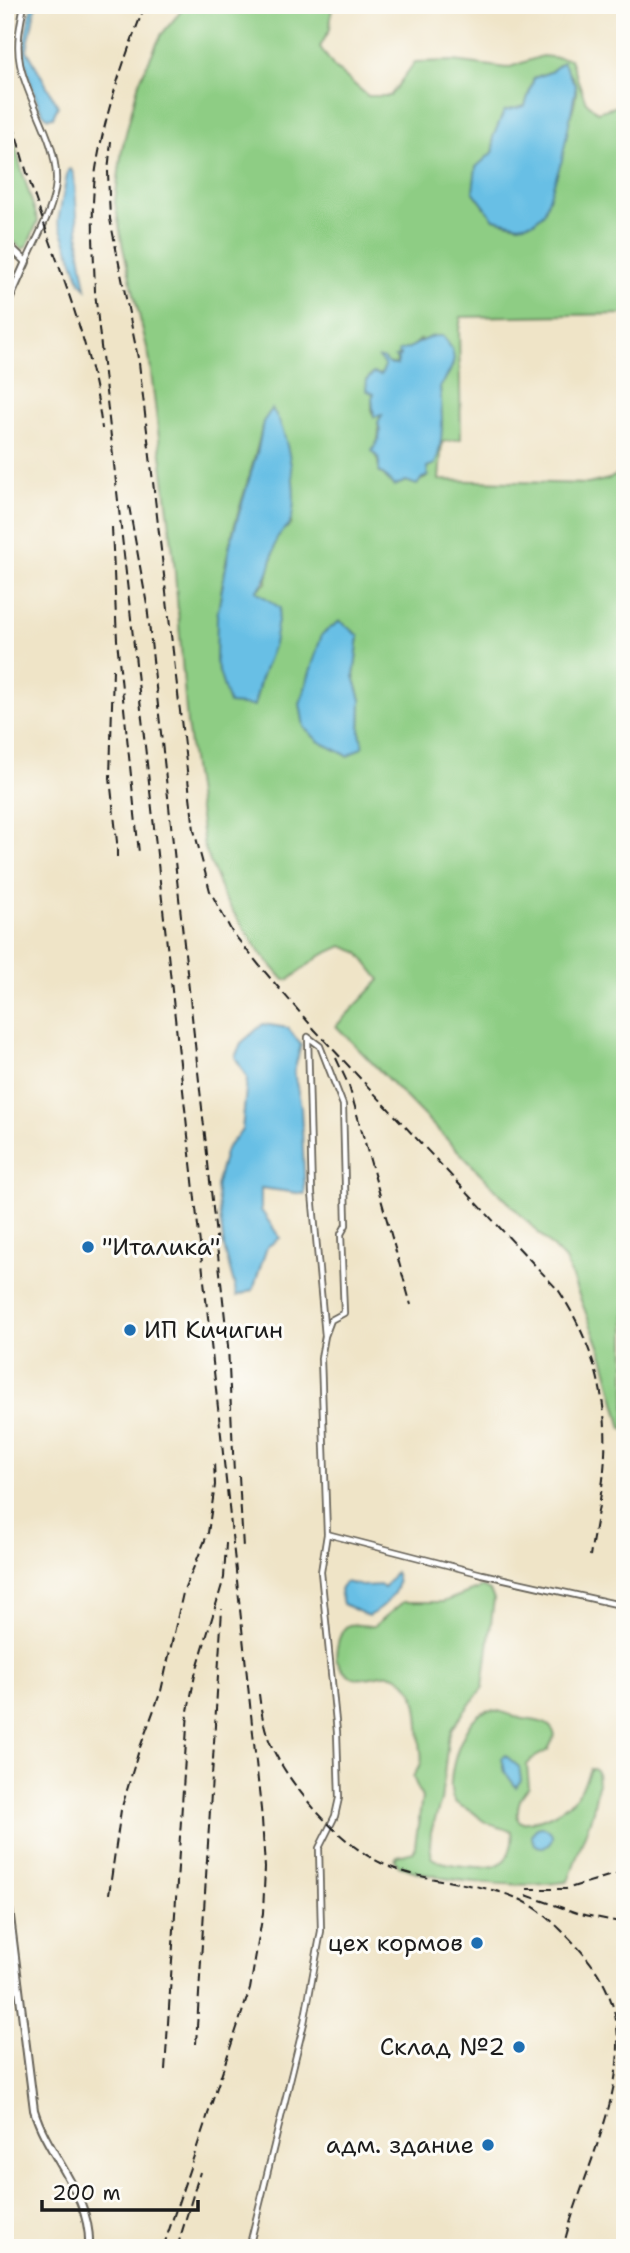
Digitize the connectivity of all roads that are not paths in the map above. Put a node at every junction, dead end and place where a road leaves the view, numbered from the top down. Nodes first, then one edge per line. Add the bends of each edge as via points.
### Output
1 (24, 5) edge
2 (5, 242) edge
3 (26, 262) junction
4 (5, 309) edge
5 (325, 1336) junction
6 (327, 1534) junction
7 (625, 1606) edge
8 (5, 1876) edge
9 (89, 2248) edge
10 (249, 2248) edge

1 - 3 street via 19,61 56,170 53,199
2 - 3 main road
3 - 4 main road
5 - 5 street via 331,1320 344,1313 343,1105 320,1046 308,1037 312,1193
5 - 6 street via 321,1358
6 - 7 street
6 - 10 street via 321,1572 339,1798 319,1848 321,1931 304,2023
8 - 9 main road via 34,2110 77,2195

